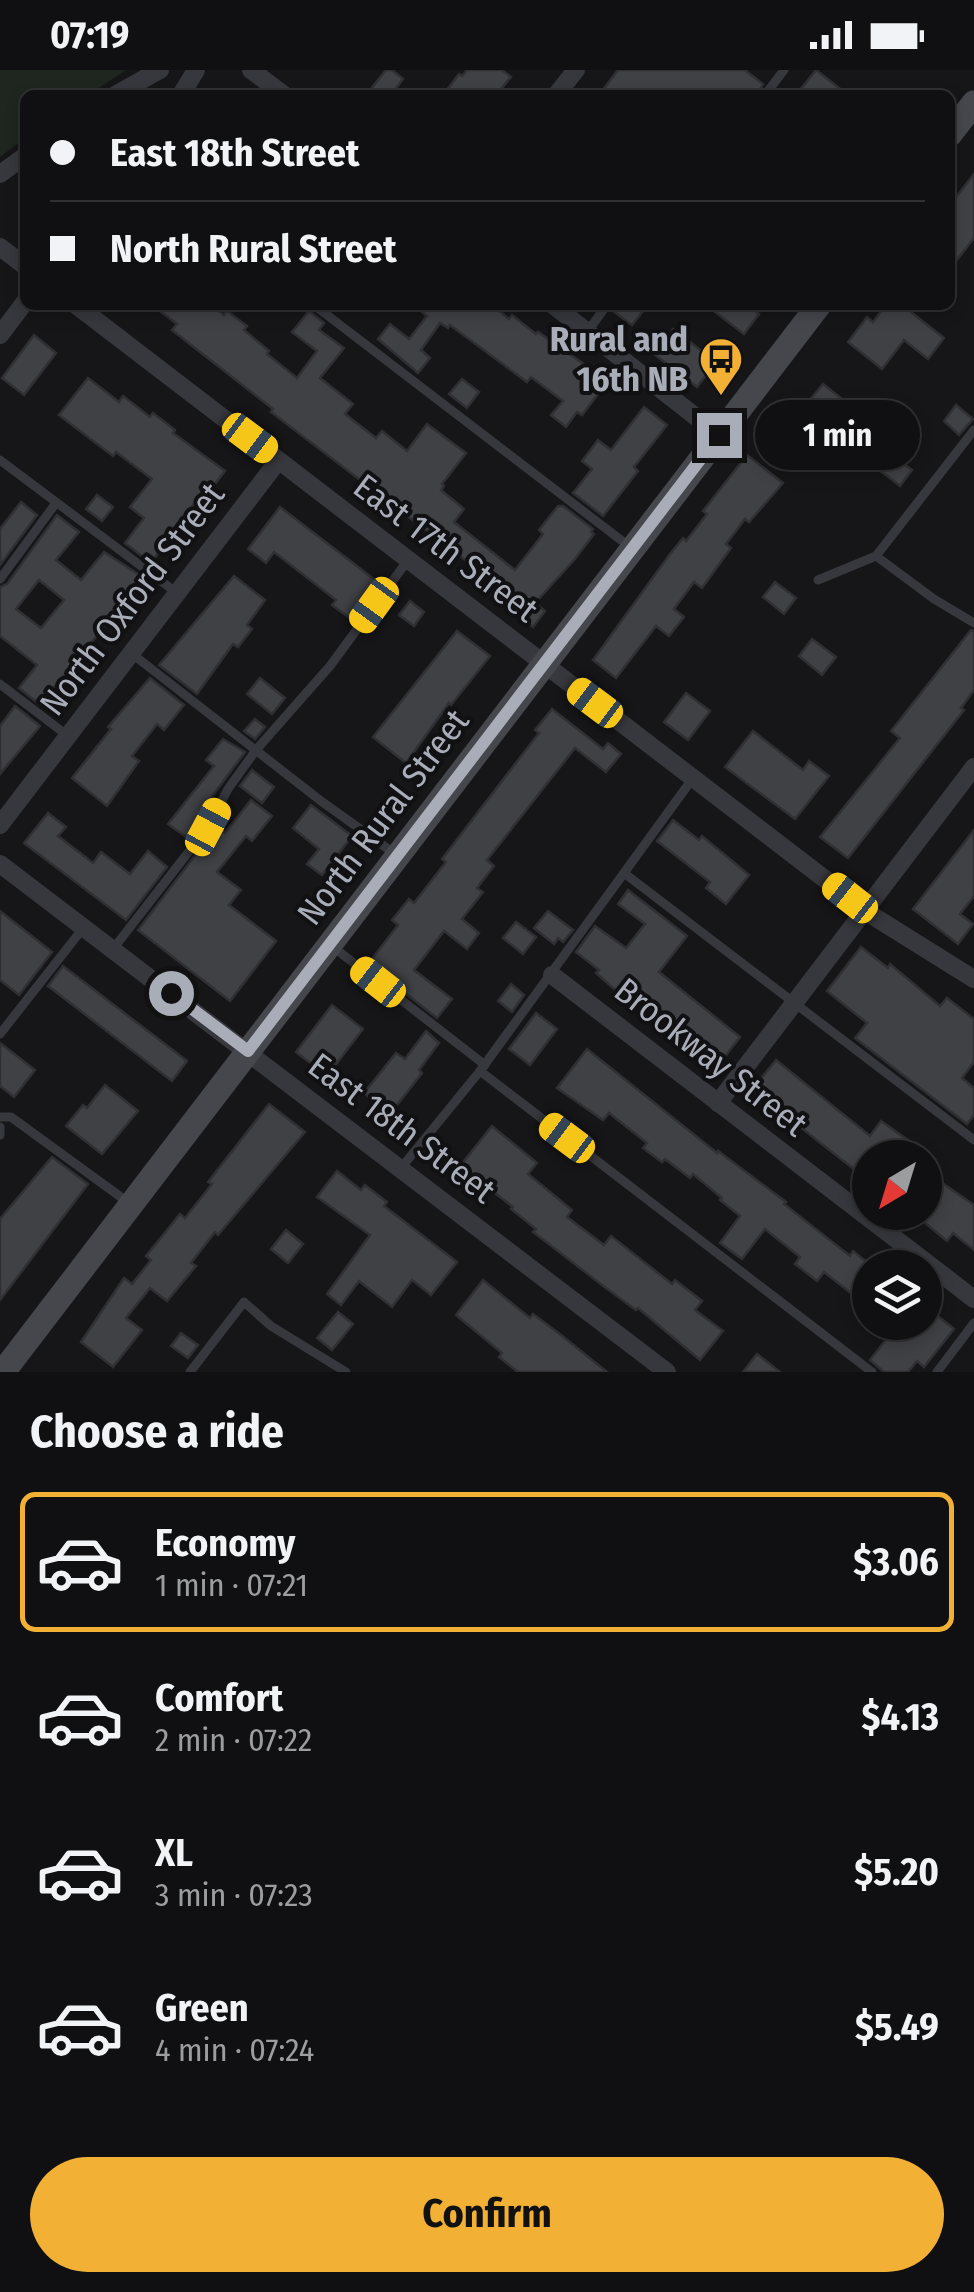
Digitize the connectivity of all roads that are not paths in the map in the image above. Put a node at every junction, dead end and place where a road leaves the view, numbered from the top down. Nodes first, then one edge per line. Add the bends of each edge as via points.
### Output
1 (160, 70) edge
2 (252, 70) edge
3 (576, 70) edge
4 (124, 90) edge
5 (278, 90) edge
6 (560, 90) edge
7 (974, 103) edge
8 (955, 128) edge
9 (0, 247) edge
10 (20, 262) edge
11 (20, 309) edge
12 (83, 310) edge
13 (321, 310) edge
14 (559, 310) edge
15 (603, 310) edge
16 (815, 310) edge
17 (587, 332) junction
18 (0, 335) edge
19 (974, 430) edge
20 (719, 435) junction
21 (0, 460) edge
22 (278, 460) junction
23 (56, 503) junction
24 (632, 548) junction
25 (876, 556) junction
26 (408, 560) junction
27 (0, 579) edge
28 (818, 580) dead end
29 (177, 593) junction
30 (974, 623) edge
31 (131, 653) junction
32 (544, 664) junction
33 (0, 684) edge
34 (68, 736) junction
35 (256, 750) junction
36 (974, 767) edge
37 (694, 777) junction
38 (0, 825) edge
39 (398, 856) junction
40 (0, 864) edge
41 (624, 873) junction
42 (866, 910) junction
43 (84, 927) junction
44 (330, 945) junction
45 (113, 949) junction
46 (552, 975) junction
47 (974, 980) edge
48 (794, 1004) junction
49 (0, 1034) edge
50 (248, 1051) junction
51 (482, 1068) junction
52 (718, 1103) junction
53 (0, 1117) edge
54 (0, 1127) edge
55 (0, 1135) edge
56 (974, 1140) edge
57 (401, 1168) junction
58 (131, 1204) junction
59 (974, 1299) edge
60 (974, 1322) edge
61 (3, 1372) edge
62 (190, 1372) edge
63 (346, 1372) edge
64 (667, 1372) edge
65 (872, 1372) edge
66 (936, 1372) edge

1 - 4 street
2 - 5 street
3 - 6 street
7 - 8 main road
9 - 10 street
11 - 18 street
12 - 22 street, East 17th Street
13 - 24 lane
14 - 17 street
15 - 17 lane
16 - 20 main road, North Rural Street
17 - 20 street
19 - 25 lane
20 - 24 main road, North Rural Street
21 - 23 lane
22 - 26 street, East 17th Street
22 - 29 street, North Oxford Street
23 - 27 lane
23 - 29 lane
24 - 32 main road, North Rural Street
25 - 28 lane
25 - 30 lane
26 - 32 street, East 17th Street
26 - 35 lane via 330,666
29 - 31 street, North Oxford Street
31 - 34 street, North Oxford Street
31 - 35 lane
32 - 37 street, East 17th Street
32 - 39 main road, North Rural Street
33 - 34 lane
34 - 38 street, North Oxford Street
35 - 39 lane
35 - 45 lane via 208,827
36 - 42 street
37 - 41 lane
37 - 42 street, East 17th Street
39 - 44 main road, North Rural Street
40 - 43 street, East 18th Street
41 - 46 lane
41 - 48 lane
42 - 47 street, East 17th Street
42 - 48 street
43 - 45 street, East 18th Street
43 - 49 lane
44 - 50 main road, North Rural Street
44 - 51 lane
45 - 50 street, East 18th Street
46 - 51 lane
46 - 52 street, Brookway Street
48 - 52 street
48 - 56 lane
50 - 57 street, East 18th Street
50 - 58 main road, North Rural Street
51 - 57 lane
51 - 65 lane
52 - 59 street, Brookway Street
53 - 58 lane via 11,1117
54 - 55 lane
57 - 64 street, East 18th Street
58 - 61 main road, North Rural Street
60 - 66 lane
62 - 63 lane via 244,1302

